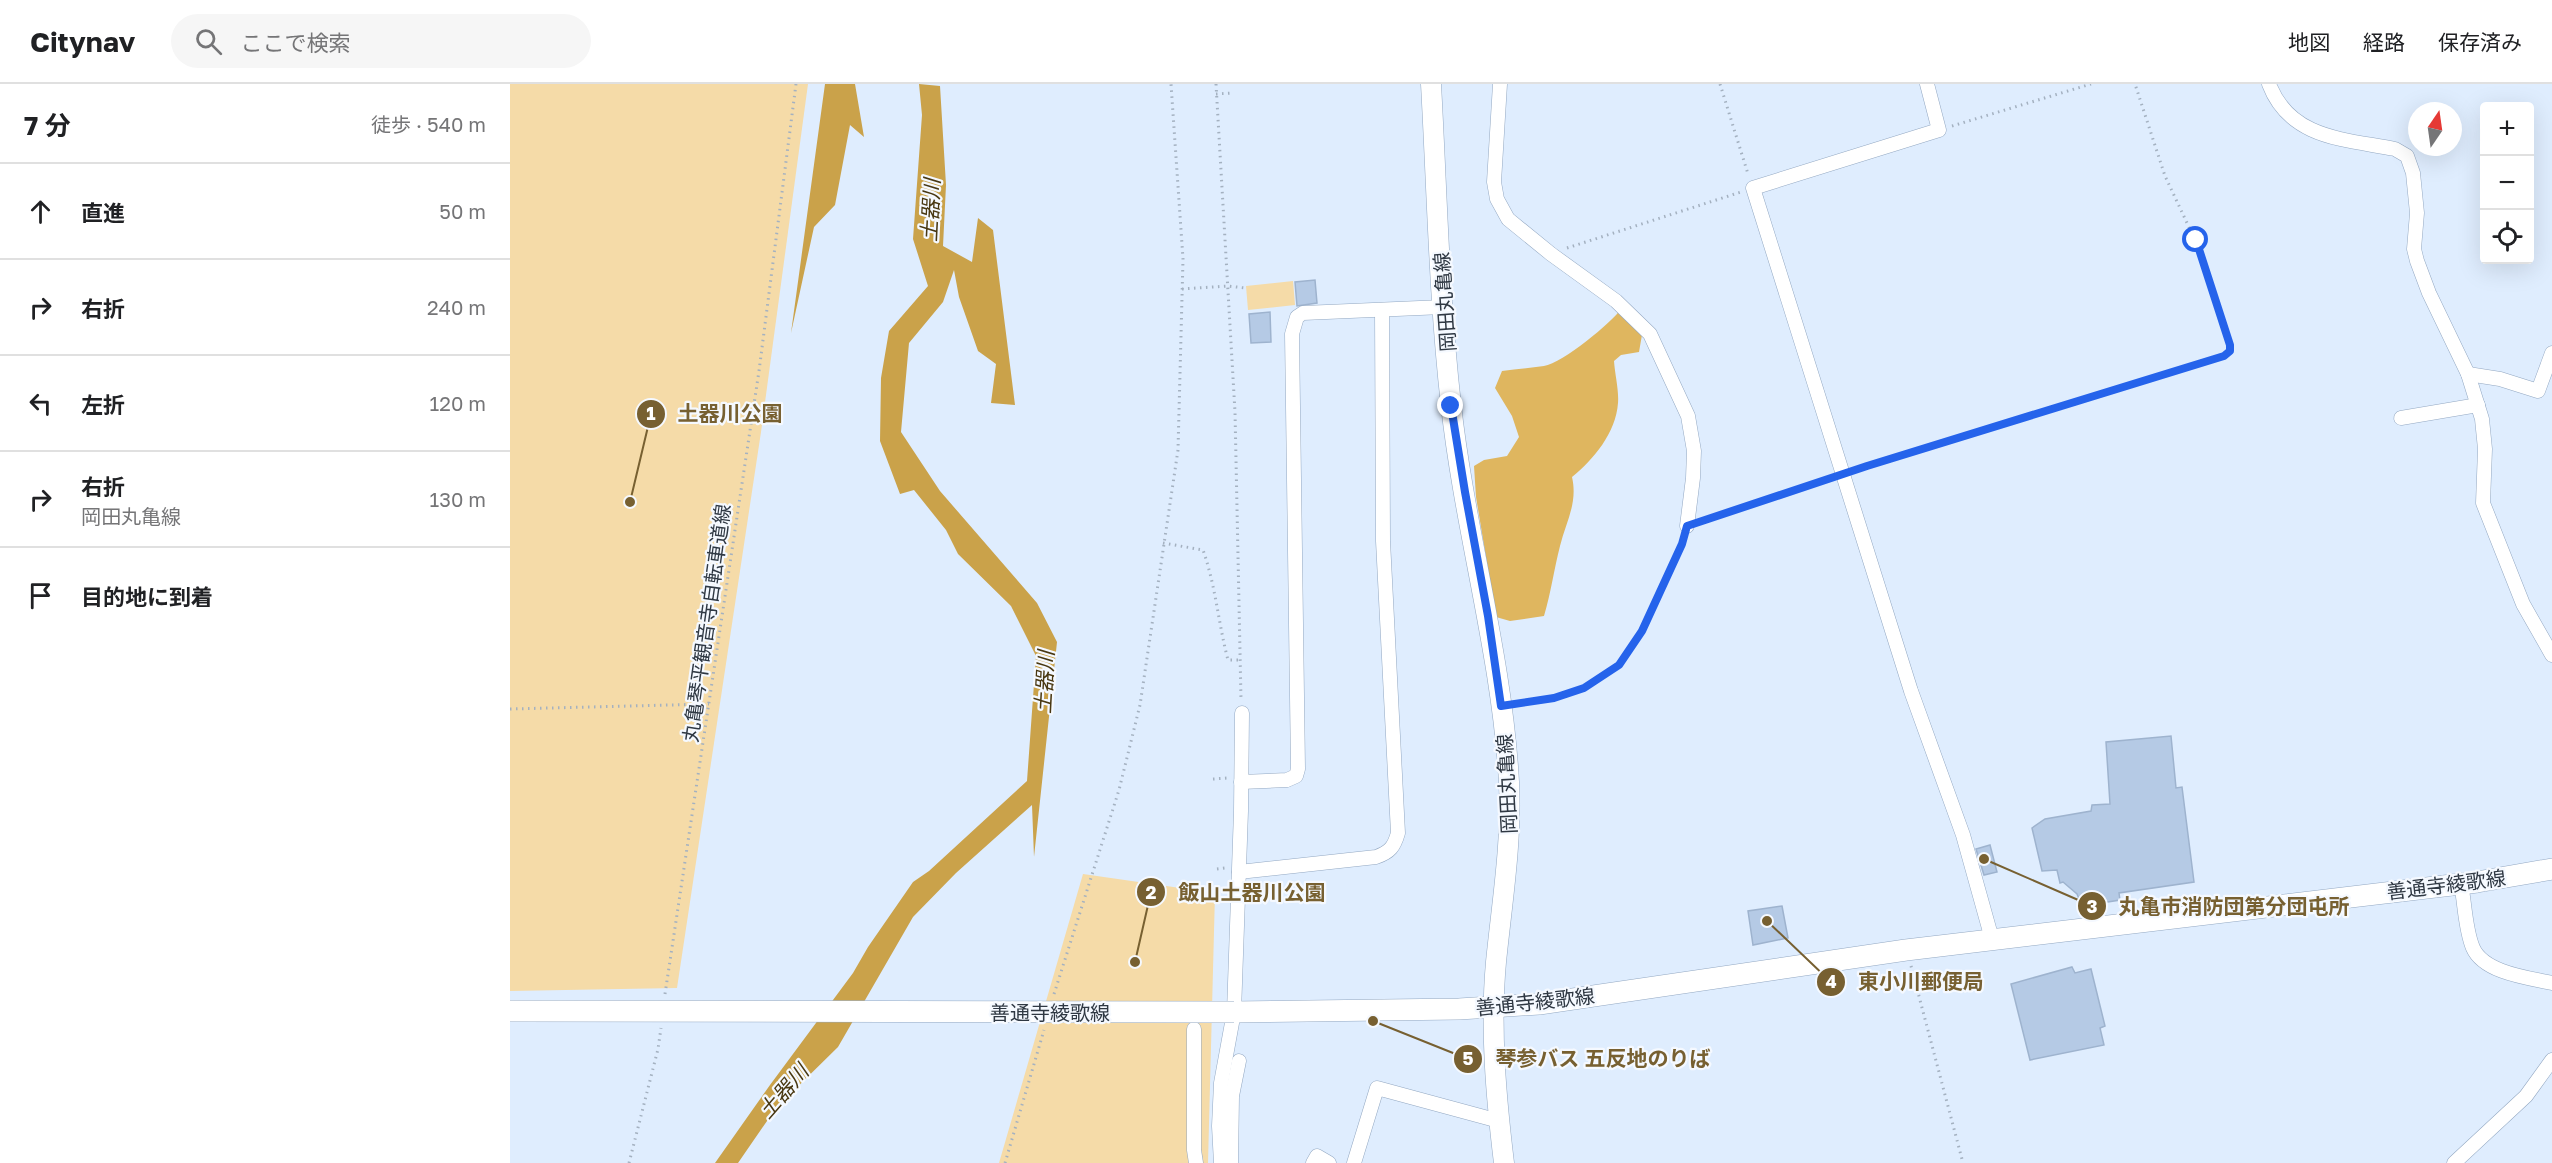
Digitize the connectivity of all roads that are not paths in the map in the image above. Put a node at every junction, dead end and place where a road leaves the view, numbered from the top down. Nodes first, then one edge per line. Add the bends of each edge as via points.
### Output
1 (1431, 84) edge
2 (1500, 84) edge
3 (1927, 84) edge
4 (2268, 84) edge
5 (1443, 307) junction
6 (1382, 310) junction
7 (2552, 353) edge
8 (2468, 374) junction
9 (2538, 391) junction
10 (2552, 396) edge
11 (2478, 405) junction
12 (2402, 418) dead end
13 (1687, 526) road end
14 (2552, 656) edge
15 (1242, 713) road end
16 (1241, 782) junction
17 (2552, 869) edge
18 (1239, 872) junction
19 (2461, 884) junction
20 (1992, 939) junction
21 (2552, 983) edge
22 (1494, 1005) junction
23 (510, 1011) edge
24 (1234, 1012) junction
25 (1194, 1029) dead end
26 (2552, 1060) edge
27 (1239, 1061) dead end
28 (1499, 1121) junction
29 (1196, 1163) edge
30 (1221, 1163) edge
31 (1231, 1163) edge
32 (1313, 1163) edge
33 (1329, 1163) edge
34 (1354, 1163) edge
35 (1504, 1163) edge
36 (2454, 1163) edge

1 - 5 main road, 岡田丸亀線
2 - 13 street via 1494,182 1497,198 1508,219 1616,301 1650,334 1688,416 1694,451
3 - 20 street via 1938,130 1753,188 1911,691 1956,814
4 - 8 street via 2283,110 2308,130 2395,149 2407,156 2417,213 2417,261
5 - 6 street
5 - 22 main road, 岡田丸亀線 via 1451,406 1488,616 1509,782 1506,884
6 - 16 street via 1303,313 1297,317 1292,334 1298,768 1296,776 1287,780
6 - 18 street via 1383,541 1398,833 1395,845 1388,853 1376,857
7 - 9 street
8 - 9 street
8 - 11 street
9 - 10 street
11 - 12 street
11 - 14 street via 2485,449 2483,503 2523,604
15 - 16 street
16 - 18 street
17 - 19 main road, 善通寺綾歌線
18 - 24 street
19 - 20 main road, 善通寺綾歌線
19 - 21 street via 2473,948 2480,958 2505,972
20 - 22 main road, 善通寺綾歌線 via 1539,1004
22 - 24 main road, 善通寺綾歌線 via 1459,1009
22 - 28 main road, 岡田丸亀線
23 - 24 main road, 善通寺綾歌線, bridge
24 - 30 street via 1221,1083
25 - 29 street
26 - 36 street via 2526,1096
27 - 31 street via 1232,1096
28 - 34 street via 1377,1088
28 - 35 main road, 岡田丸亀線
32 - 33 street via 1317,1156

